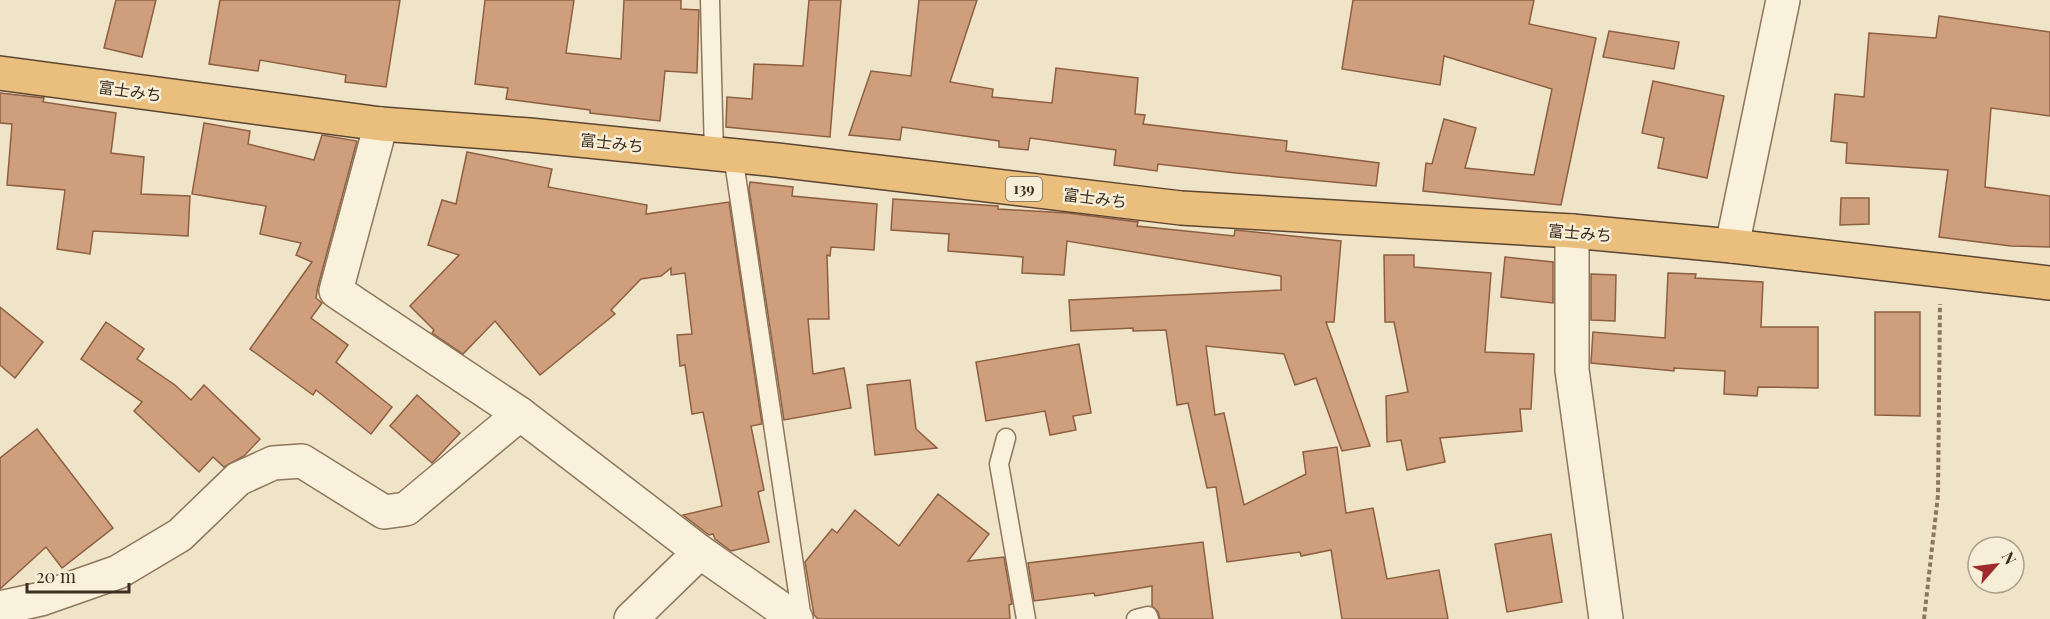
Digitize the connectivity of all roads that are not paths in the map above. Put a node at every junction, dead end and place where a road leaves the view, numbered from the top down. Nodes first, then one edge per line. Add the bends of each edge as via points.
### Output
1 (710, 0) edge
2 (1783, 0) edge
3 (0, 74) edge
4 (381, 124) junction
5 (723, 154) junction
6 (1572, 231) junction
7 (1732, 246) junction
8 (2050, 283) edge
9 (520, 414) junction
10 (1006, 438) dead end
11 (700, 552) junction
12 (0, 608) edge
13 (631, 619) edge
14 (796, 619) edge
15 (802, 619) edge
16 (1026, 619) edge
17 (1136, 619) edge
18 (1149, 619) edge
19 (1606, 619) edge

1 - 5 lane
2 - 7 street
3 - 4 highway, 富士みち / 139
4 - 5 highway, 富士みち / 139
4 - 9 street via 336,291
5 - 6 highway, 富士みち / 139 via 1182,208
5 - 15 lane
6 - 7 highway, 富士みち / 139
6 - 19 street via 1572,370
7 - 8 highway, 富士みち / 139
9 - 11 street
9 - 12 street via 406,509 384,512 302,461 273,463 238,479 180,535 118,572
10 - 16 lane via 999,464
11 - 13 street
11 - 14 street
17 - 18 lane

